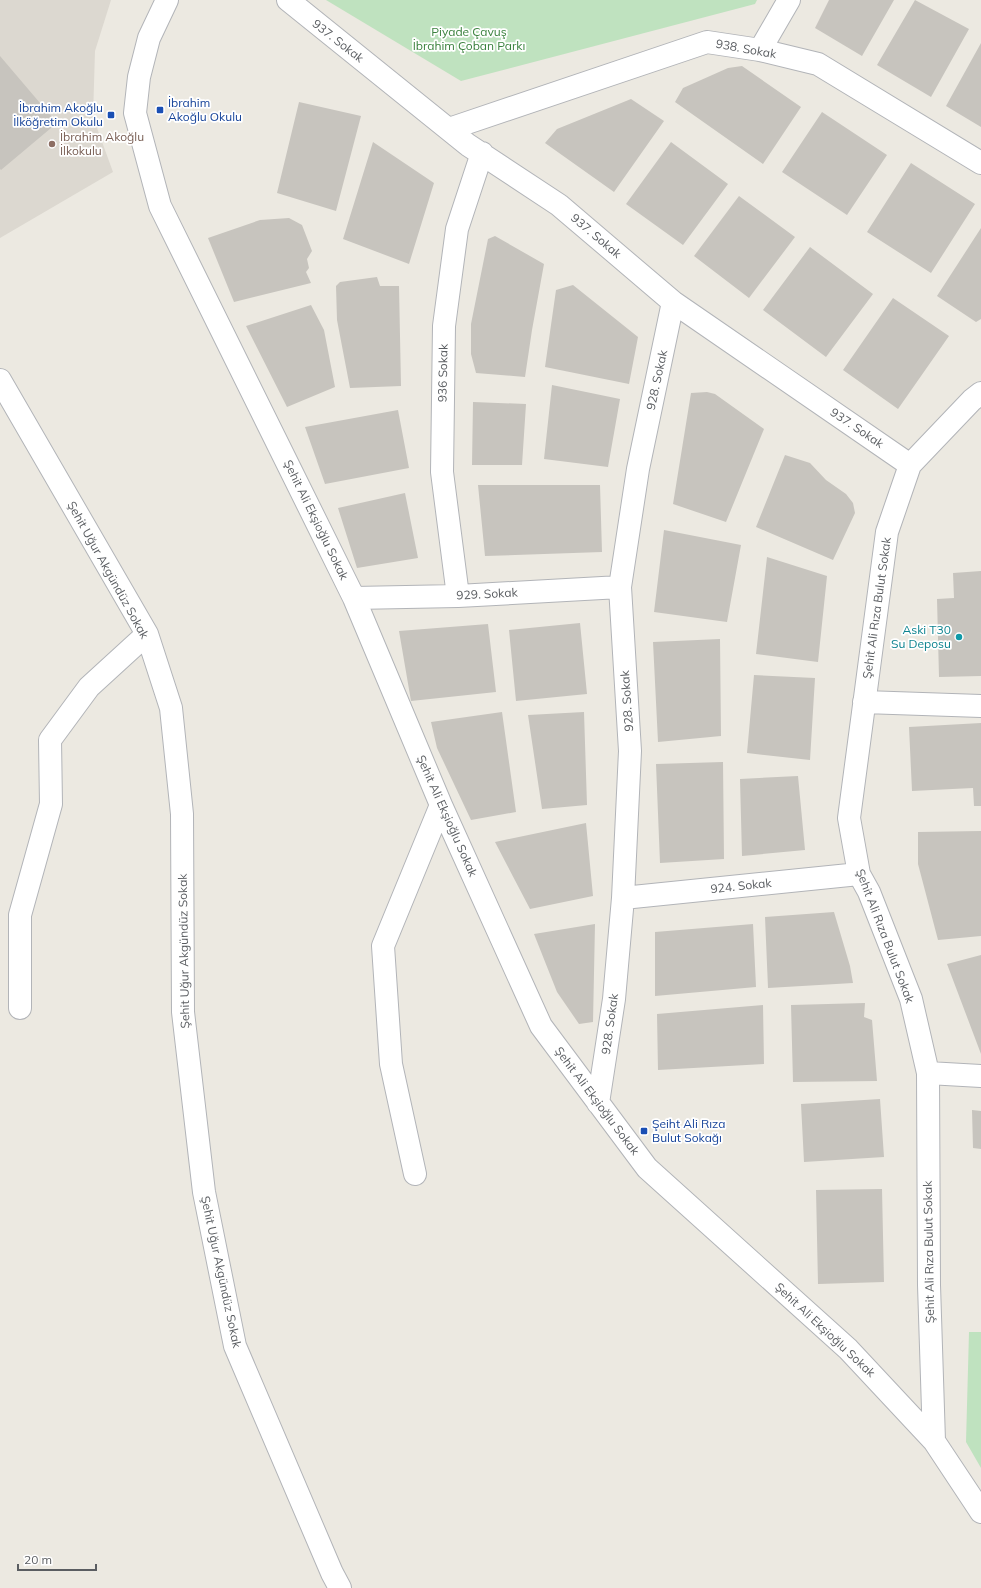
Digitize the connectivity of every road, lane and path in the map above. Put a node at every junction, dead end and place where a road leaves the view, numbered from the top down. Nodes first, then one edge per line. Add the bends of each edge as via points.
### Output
1 (167, 0) edge
2 (288, 0) edge
3 (789, 0) edge
4 (760, 50) junction
5 (449, 129) junction
6 (482, 153) junction
7 (981, 163) edge
8 (673, 302) junction
9 (0, 380) edge
10 (981, 393) edge
11 (910, 464) junction
12 (620, 587) junction
13 (458, 596) junction
14 (354, 598) junction
15 (147, 634) junction
16 (864, 702) junction
17 (981, 706) edge
18 (441, 804) junction
19 (859, 874) junction
20 (623, 898) junction
21 (20, 1008) dead end
22 (928, 1073) junction
23 (981, 1076) edge
24 (598, 1103) junction
25 (415, 1174) dead end
26 (934, 1441) junction
27 (981, 1512) edge
28 (340, 1588) edge

1 - 14 street, Şehit Ali Ekşioğlu Sokak via 149,38 139,77 135,114 160,206
2 - 5 street, 937. Sokak
3 - 4 street
4 - 5 street, 938. Sokak via 707,42
4 - 7 street, 938. Sokak via 818,64
5 - 6 street, 937. Sokak
6 - 8 street, 937. Sokak via 559,205
6 - 13 street, 936 Sokak via 457,229 444,326 442,472
8 - 11 street, 937. Sokak
8 - 12 street, 928. Sokak via 638,469
9 - 15 street, Şehit Uğur Akgündüz Sokak
10 - 11 street, Şehit Ali Rıza Bulut Sokak
11 - 16 street, Şehit Ali Rıza Bulut Sokak via 887,532
12 - 13 street, 929. Sokak
12 - 20 street, 928. Sokak via 630,751
13 - 14 street, 929. Sokak
14 - 18 street, Şehit Ali Ekşioğlu Sokak
15 - 21 street via 89,687 50,740 52,804 20,915
15 - 28 street, Şehit Uğur Akgündüz Sokak via 171,708 182,814 183,1012 204,1192 235,1346 328,1566
16 - 17 street
16 - 19 street, Şehit Ali Rıza Bulut Sokak via 849,818
18 - 24 street, Şehit Ali Ekşioğlu Sokak via 541,1026
18 - 25 street via 383,946 390,1064
19 - 20 street, 924. Sokak
19 - 22 street, Şehit Ali Rıza Bulut Sokak via 869,892 912,999
20 - 24 street, 928. Sokak via 614,999
22 - 23 street
22 - 26 street, Şehit Ali Rıza Bulut Sokak via 929,1285
24 - 26 street, Şehit Ali Ekşioğlu Sokak via 647,1168 848,1349
26 - 27 street, Şehit Ali Ekşioğlu Sokak

